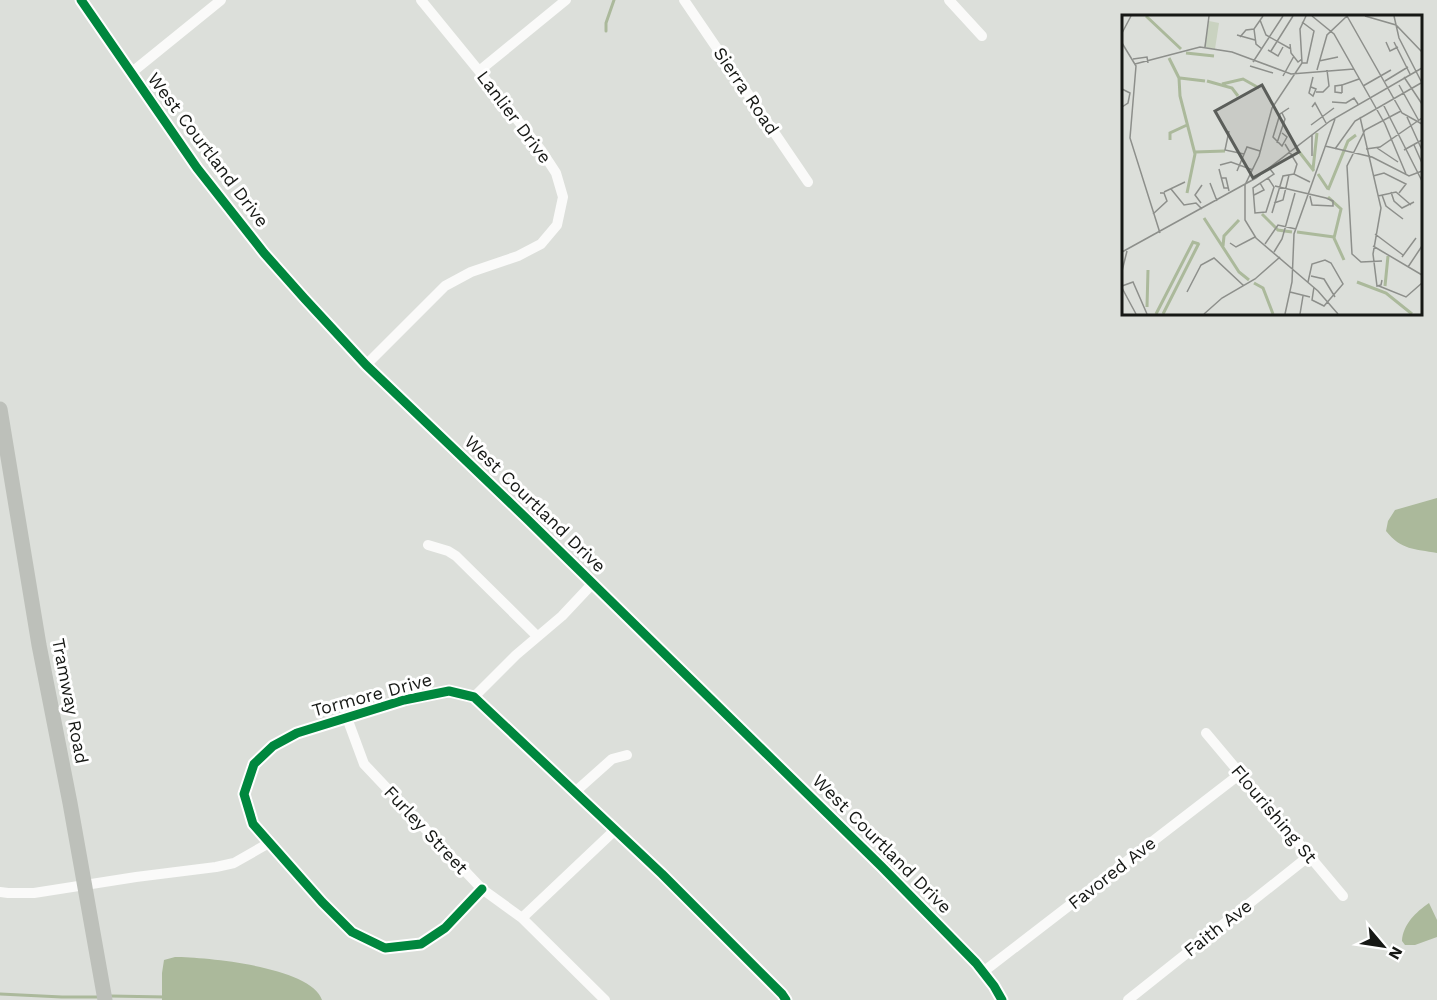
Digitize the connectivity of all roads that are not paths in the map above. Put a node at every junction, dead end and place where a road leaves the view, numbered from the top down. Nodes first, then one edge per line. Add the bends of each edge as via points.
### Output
1 (81, 0) edge
2 (221, 0) edge
3 (421, 0) edge
4 (566, 0) edge
5 (684, 0) edge
6 (949, 0) edge
7 (982, 36) dead end
8 (479, 71) junction
9 (131, 73) junction
10 (808, 183) dead end
11 (366, 365) junction
12 (0, 409) edge
13 (428, 545) dead end
14 (593, 583) junction
15 (537, 636) junction
16 (474, 697) junction
17 (347, 718) junction
18 (1206, 733) dead end
19 (627, 755) dead end
20 (1240, 774) junction
21 (575, 792) junction
22 (615, 830) junction
23 (269, 843) junction
24 (1309, 856) junction
25 (84, 885) junction
26 (482, 889) junction
27 (0, 892) edge
28 (1343, 896) dead end
29 (522, 918) junction
30 (983, 972) junction
31 (105, 1000) edge
32 (605, 1000) edge
33 (786, 1000) edge
34 (1002, 1000) edge
35 (1128, 1000) edge

1 - 9 street, West Courtland Drive
2 - 9 street
3 - 8 street, Lanlier Drive
4 - 8 street
5 - 10 street, Sierra Road
6 - 7 street
8 - 11 street, Lanlier Drive via 556,173 563,197 557,225 541,244 445,286
9 - 11 street, West Courtland Drive via 197,168 264,253
11 - 14 street, West Courtland Drive
12 - 25 main road, Tramway Road
13 - 15 street via 456,556
14 - 15 street
14 - 30 street, West Courtland Drive via 876,860
15 - 16 street
16 - 17 street, Tormore Drive via 449,691
16 - 21 street
17 - 23 street, Tormore Drive via 297,733 273,746 254,764 244,794 253,824
17 - 26 street, Furley Street via 364,764
18 - 20 street, Flourishing St
19 - 21 street via 612,759
20 - 24 street, Flourishing St
20 - 30 street, Favored Ave
21 - 22 street
22 - 29 street
22 - 33 street
23 - 25 street via 225,866
23 - 26 street, Tormore Drive via 352,932 386,948 421,944 445,928
24 - 28 street, Flourishing St
24 - 35 street, Faith Ave
25 - 27 street via 34,893
25 - 31 main road, Tramway Road
26 - 29 street, Furley Street
29 - 32 street, Furley Street
30 - 34 street, West Courtland Drive

